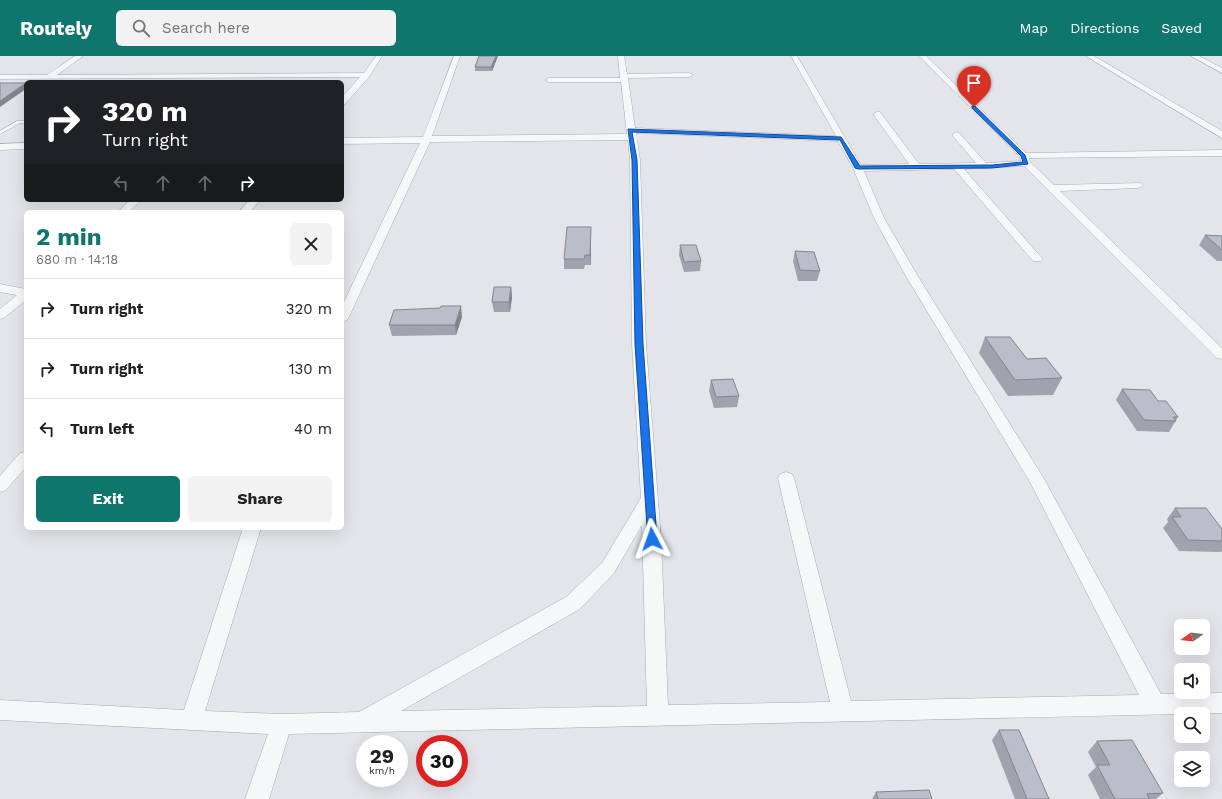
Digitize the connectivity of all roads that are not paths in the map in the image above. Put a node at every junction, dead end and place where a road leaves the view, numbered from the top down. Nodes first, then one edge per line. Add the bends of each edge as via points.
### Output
1 (80, 56) edge
2 (379, 56) edge
3 (457, 56) edge
4 (621, 56) edge
5 (794, 56) edge
6 (922, 56) edge
7 (1089, 56) edge
8 (1194, 56) edge
9 (1222, 71) edge
10 (366, 75) junction
11 (689, 75) dead end
12 (0, 77) edge
13 (48, 77) junction
14 (624, 78) junction
15 (549, 80) dead end
16 (344, 100) edge
17 (877, 114) dead end
18 (24, 122) edge
19 (0, 133) edge
20 (630, 134) junction
21 (956, 135) dead end
22 (1222, 135) edge
23 (426, 139) junction
24 (841, 139) junction
25 (344, 141) edge
26 (24, 146) edge
27 (0, 147) edge
28 (1186, 153) junction
29 (1222, 153) edge
30 (1025, 159) junction
31 (1222, 160) edge
32 (956, 166) junction
33 (983, 166) junction
34 (916, 167) junction
35 (858, 168) junction
36 (1138, 185) dead end
37 (1052, 188) junction
38 (134, 202) edge
39 (253, 202) edge
40 (124, 210) edge
41 (246, 210) edge
42 (1037, 259) dead end
43 (0, 288) edge
44 (24, 293) edge
45 (24, 295) edge
46 (24, 307) edge
47 (2, 313) edge
48 (344, 315) edge
49 (1222, 355) edge
50 (24, 459) edge
51 (786, 478) dead end
52 (0, 486) edge
53 (649, 500) junction
54 (251, 530) edge
55 (1154, 703) junction
56 (1222, 703) edge
57 (0, 710) edge
58 (843, 711) junction
59 (658, 716) junction
60 (191, 721) junction
61 (360, 723) junction
62 (282, 724) junction
63 (257, 799) edge

1 - 13 street
2 - 10 street
3 - 23 street
4 - 14 street
5 - 24 street
6 - 30 street
7 - 22 street
8 - 9 street
10 - 13 street
10 - 16 street
11 - 14 street
12 - 13 street
14 - 15 street
14 - 20 street
17 - 34 street
18 - 19 lane via 19,122
20 - 23 street
20 - 24 street
20 - 53 street via 635,160 639,344
21 - 33 street
23 - 25 street
23 - 48 street
24 - 35 street
26 - 27 street
28 - 29 street
28 - 30 street
28 - 31 street
30 - 33 street
30 - 37 street
32 - 33 street
32 - 34 street
32 - 42 street
34 - 35 street
35 - 55 street via 879,218 1037,481
36 - 37 street
37 - 49 street
38 - 40 street
39 - 41 street
43 - 44 street
45 - 47 street
46 - 47 street
50 - 52 street
51 - 58 street
53 - 59 street
53 - 61 street via 608,568 573,603
54 - 60 street
55 - 56 street
55 - 58 street
57 - 60 street
58 - 59 street
59 - 61 street
60 - 62 street
61 - 62 street
62 - 63 street

